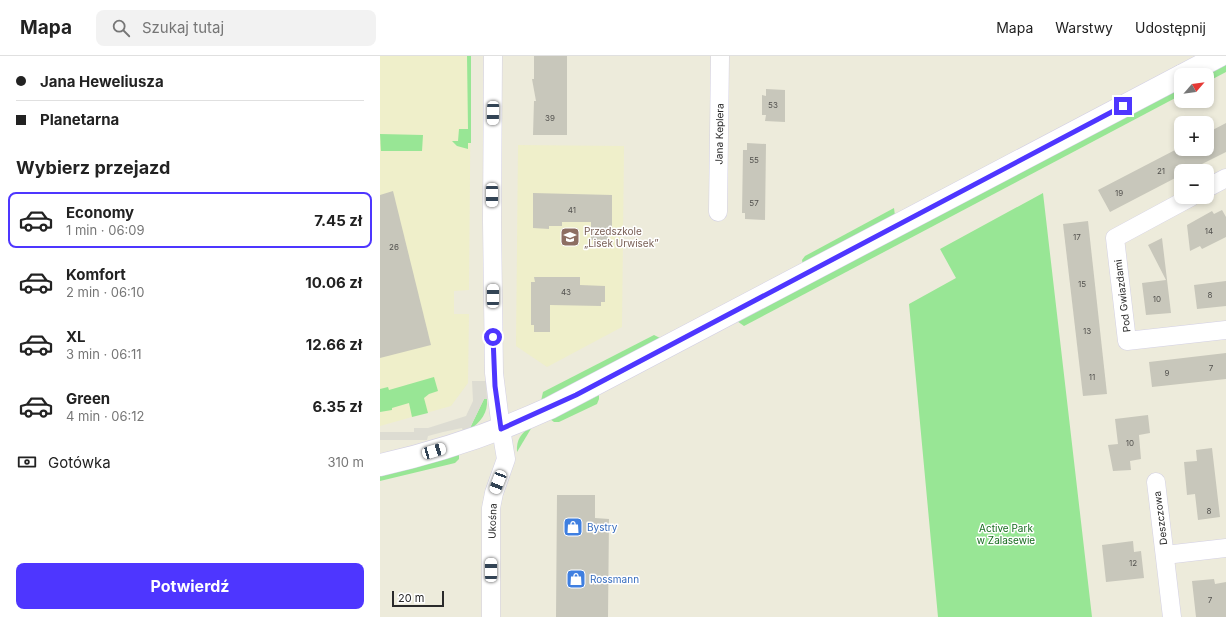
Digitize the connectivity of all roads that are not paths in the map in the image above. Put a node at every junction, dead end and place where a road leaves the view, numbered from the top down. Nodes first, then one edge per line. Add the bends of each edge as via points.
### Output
1 (493, 56) edge
2 (720, 56) edge
3 (1219, 56) edge
4 (1196, 68) edge
5 (1174, 79) edge
6 (1226, 178) edge
7 (1214, 184) edge
8 (1178, 204) edge
9 (718, 212) dead end
10 (1226, 330) edge
11 (501, 429) junction
12 (380, 465) edge
13 (1156, 482) dead end
14 (1226, 548) edge
15 (1165, 555) junction
16 (491, 617) edge
17 (1172, 617) edge

1 - 11 street, Ukośna via 493,325 495,386
2 - 9 street, Jana Keplera
3 - 4 street
5 - 11 street via 576,395
6 - 7 street
8 - 10 street, Pod Gwiazdami via 1115,238 1127,341
11 - 12 street
11 - 16 street, Ukośna via 506,459 491,508
13 - 15 street, Deszczowa
14 - 15 street, Deszczowa
15 - 17 street, Deszczowa

